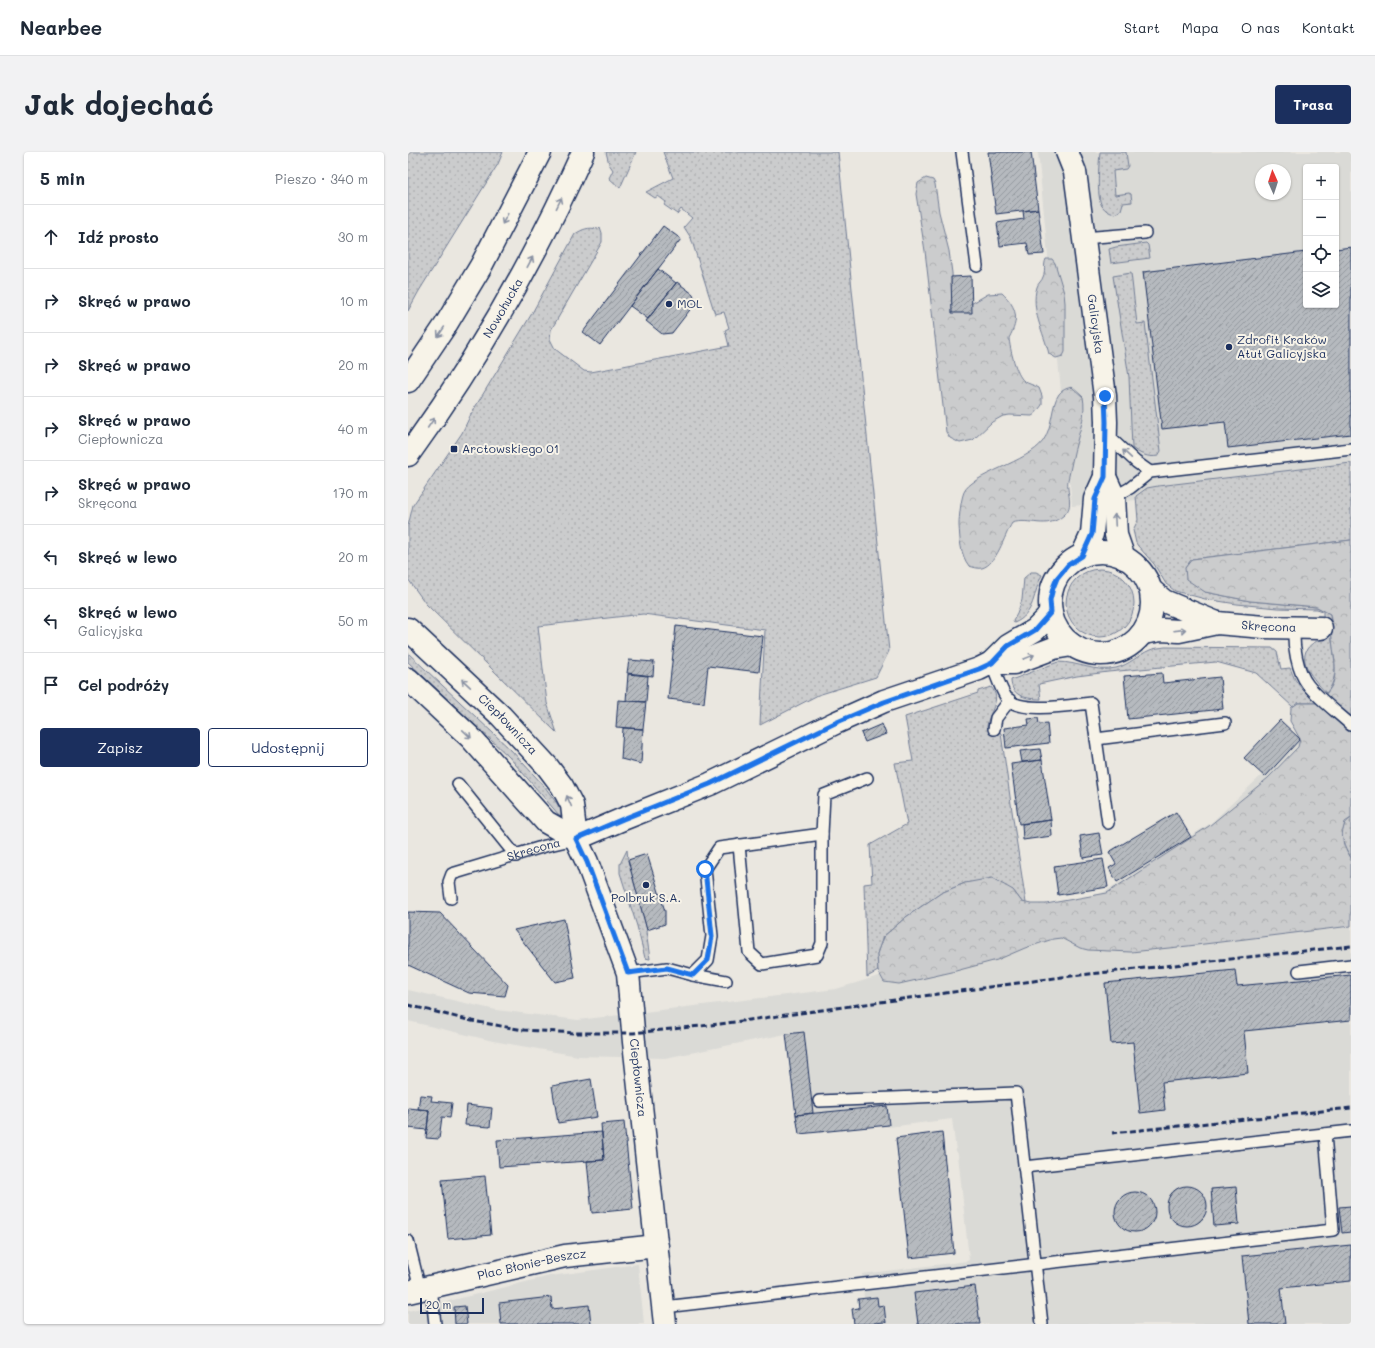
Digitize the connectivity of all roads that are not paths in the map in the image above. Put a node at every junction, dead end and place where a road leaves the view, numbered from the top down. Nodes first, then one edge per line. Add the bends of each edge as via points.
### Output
1 (540, 152) edge
2 (583, 152) edge
3 (962, 152) edge
4 (1074, 159) edge
5 (1145, 233) dead end
6 (1083, 238) junction
7 (977, 266) dead end
8 (408, 382) edge
9 (1106, 434) junction
10 (1351, 449) edge
11 (408, 455) edge
12 (1150, 472) junction
13 (1105, 477) junction
14 (1114, 497) junction
15 (1082, 556) junction
16 (1124, 558) junction
17 (1151, 590) junction
18 (1051, 612) junction
19 (1217, 623) junction
20 (1294, 628) junction
21 (1321, 628) dead end
22 (408, 629) edge
23 (1143, 633) junction
24 (1072, 645) junction
25 (985, 666) junction
26 (408, 679) edge
27 (1010, 700) junction
28 (1225, 722) dead end
29 (1351, 725) edge
30 (994, 729) dead end
31 (1096, 739) junction
32 (867, 778) dead end
33 (458, 784) dead end
34 (1108, 823) dead end
35 (822, 834) junction
36 (576, 839) junction
37 (739, 845) junction
38 (516, 856) junction
39 (451, 898) dead end
40 (1351, 965) edge
41 (1299, 971) dead end
42 (628, 973) junction
43 (693, 975) junction
44 (726, 981) dead end
45 (819, 1101) dead end
46 (1351, 1131) edge
47 (1325, 1134) junction
48 (1024, 1166) junction
49 (408, 1241) edge
50 (657, 1246) junction
51 (1035, 1264) junction
52 (420, 1289) edge
53 (664, 1316) edge
54 (435, 1324) edge
55 (1042, 1324) edge

1 -> 8 street via 477,272
11 -> 2 street, Nowohucka via 501,312 542,238
3 - 7 lane
4 - 6 street, Galicyjska
5 - 6 lane
6 - 9 street, Galicyjska via 1105,396
12 -> 9 lane
9 - 13 street, Galicyjska
10 - 12 lane
12 - 14 lane
13 - 14 street, Galicyjska
13 - 15 street, Galicyjska via 1095,499 1092,534
16 -> 14 street, Galicyjska via 1116,535
15 - 16 street via 1096,552 1111,553
15 - 18 street via 1068,565 1057,578 1052,594
16 - 17 street via 1136,566
17 - 19 street, Skręcona via 1164,601
17 - 23 street via 1153,605
18 - 24 street via 1055,625
18 - 25 street, Skręcona via 1035,630 1008,646
19 - 20 street, Skręcona
23 -> 19 street, Skręcona via 1179,631
20 - 21 street, Skręcona
20 - 29 lane via 1296,653 1307,684
36 -> 22 street, Ciepłownicza via 572,805 547,766 501,716
23 - 24 street via 1123,649 1110,654 1084,651
25 -> 24 street, Skręcona via 1014,663 1054,648
25 - 27 lane
25 - 36 street, Skręcona via 900,695 835,723 710,784
26 -> 36 street via 470,737 546,822
27 - 30 lane via 996,718
27 - 31 lane via 1022,707 1033,708 1091,703
28 - 31 lane
31 - 34 lane
32 - 35 lane via 824,795
33 - 38 lane
35 - 37 lane
35 - 37 lane via 822,943 817,955 762,964 749,952
36 - 38 lane, Skręcona
36 - 42 street, Ciepłownicza
37 - 43 lane via 719,848 705,869 712,936 708,960
38 - 39 lane, Skręcona via 452,874 448,882
40 - 41 lane
42 - 43 lane via 667,968
42 - 50 street, Ciepłownicza
43 - 44 lane
45 - 48 lane via 1016,1093
46 - 47 lane
47 - 48 lane
47 - 51 lane via 1333,1230
48 - 51 lane
49 - 52 lane
50 - 52 street, Plac Błonie-Beszcz via 565,1256
50 - 53 street, Ciepłownicza
51 - 53 lane
51 - 55 lane
52 - 54 lane

